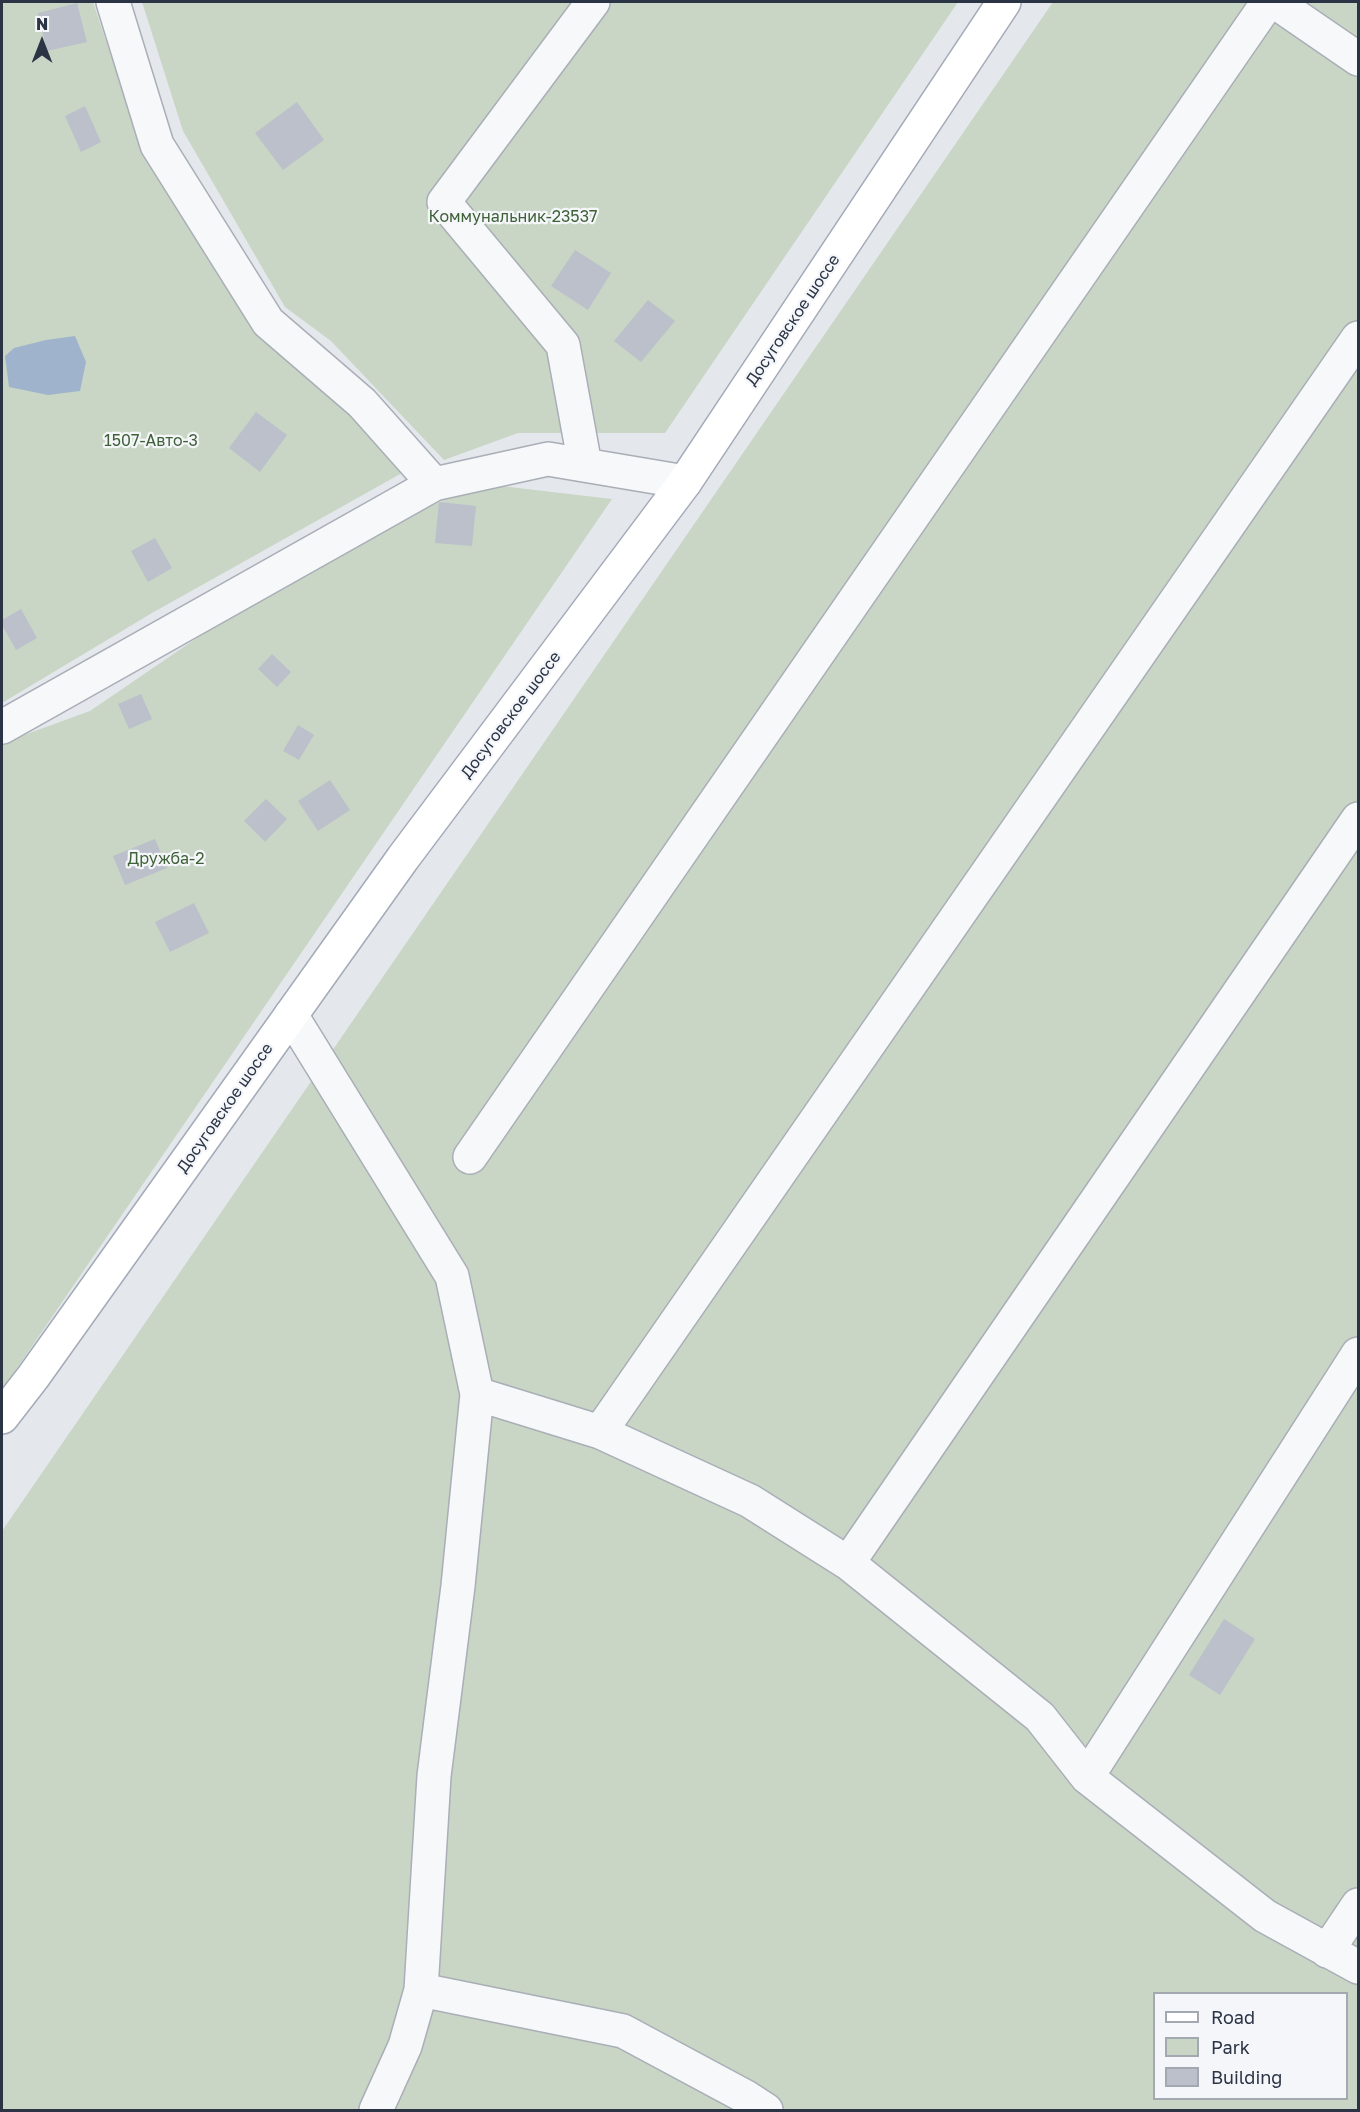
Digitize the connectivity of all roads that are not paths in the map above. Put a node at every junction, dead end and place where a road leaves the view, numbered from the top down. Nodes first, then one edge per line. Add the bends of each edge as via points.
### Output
1 (113, 2) edge
2 (593, 2) edge
3 (1004, 2) edge
4 (1268, 2) edge
5 (1275, 2) edge
6 (1359, 59) edge
7 (1359, 338) edge
8 (585, 465) junction
9 (686, 482) junction
10 (434, 484) junction
11 (2, 727) edge
12 (1359, 819) edge
13 (291, 1015) junction
14 (470, 1157) dead end
15 (1359, 1354) edge
16 (477, 1394) junction
17 (2, 1418) edge
18 (600, 1432) junction
19 (848, 1563) junction
20 (1087, 1777) junction
21 (1359, 1905) edge
22 (1327, 1951) junction
23 (1359, 1967) edge
24 (421, 1990) junction
25 (376, 2110) edge
26 (766, 2110) edge

1 - 10 lane via 158,146 268,322 362,403
2 - 8 lane via 444,202 563,345
3 - 9 main road, Досуговское шоссе
4 - 14 lane
5 - 6 lane
7 - 18 lane
8 - 9 lane
8 - 10 lane via 548,459
9 - 13 main road, Досуговское шоссе via 403,858
10 - 11 lane
12 - 19 lane
13 - 16 lane via 452,1276
13 - 17 main road, Досуговское шоссе
15 - 20 lane
16 - 18 lane
16 - 24 lane via 434,1776
18 - 19 lane via 750,1501
19 - 20 lane via 1040,1717
20 - 22 lane via 1265,1916
21 - 22 lane
22 - 23 lane
24 - 25 lane via 405,2046
24 - 26 lane via 623,2031

